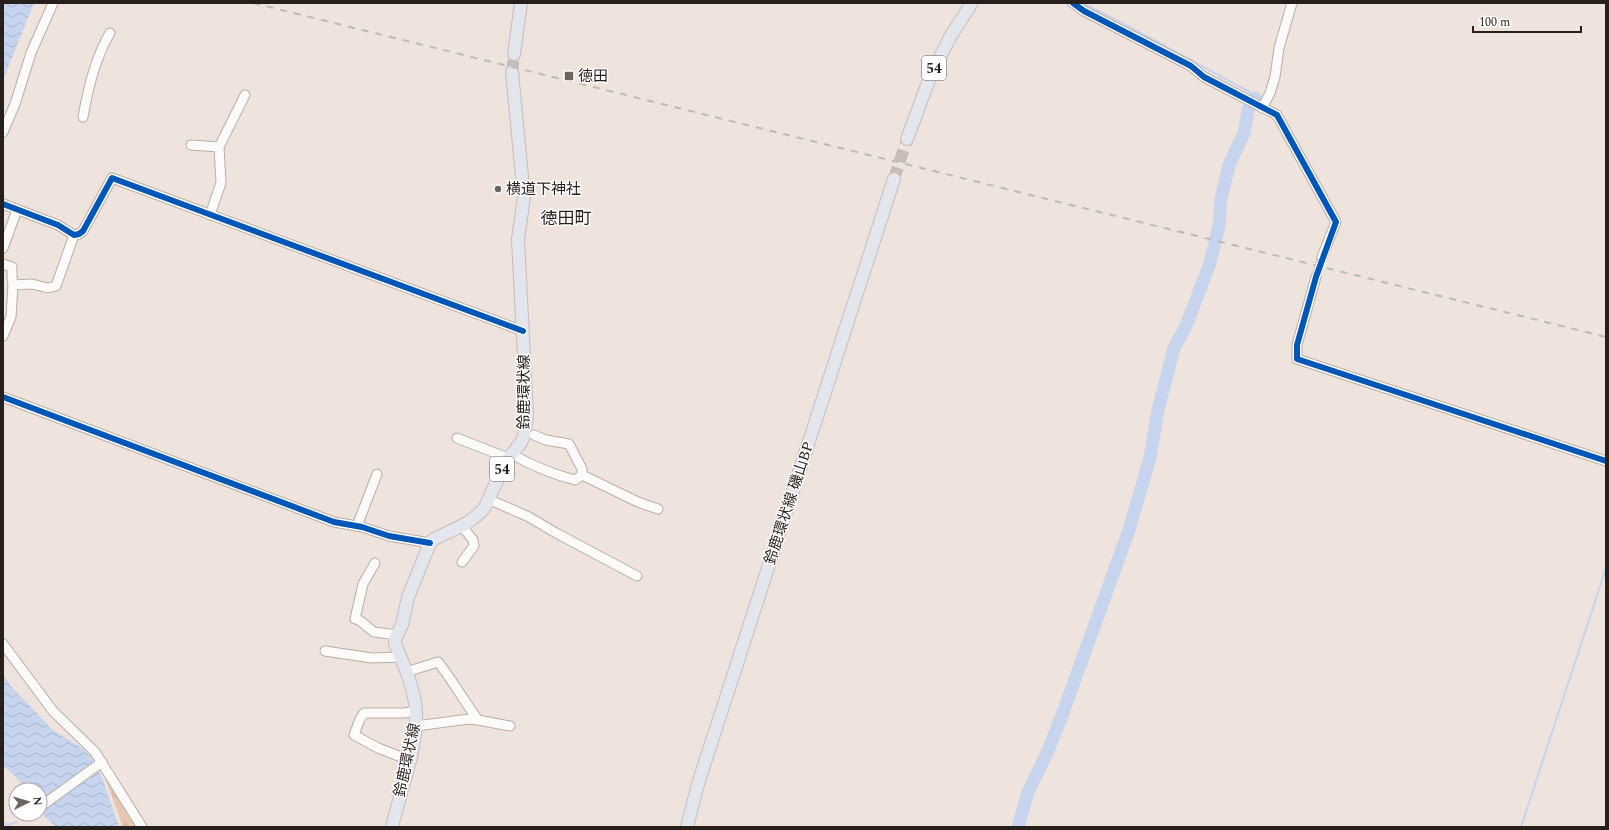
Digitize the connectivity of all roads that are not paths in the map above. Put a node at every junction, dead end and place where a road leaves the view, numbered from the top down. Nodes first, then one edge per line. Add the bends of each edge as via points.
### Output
1 (53, 3) edge
2 (521, 3) edge
3 (972, 3) edge
4 (1073, 3) edge
5 (1292, 3) edge
6 (110, 33) dead end
7 (514, 54) tunnel mouth
8 (512, 72) tunnel mouth
9 (245, 95) dead end
10 (1261, 107) junction
11 (83, 117) dead end
12 (3, 132) edge
13 (907, 139) tunnel mouth
14 (191, 145) dead end
15 (220, 147) junction
16 (894, 179) tunnel mouth
17 (3, 204) edge
18 (17, 210) junction
19 (210, 215) junction
20 (74, 235) junction
21 (3, 248) edge
22 (1322, 257) tunnel mouth
23 (3, 264) edge
24 (1316, 277) tunnel mouth
25 (13, 285) junction
26 (523, 331) junction
27 (3, 336) edge
28 (3, 397) edge
29 (534, 435) dead end
30 (457, 438) dead end
31 (510, 456) junction
32 (1606, 461) edge
33 (377, 474) dead end
34 (582, 475) junction
35 (488, 499) junction
36 (658, 509) dead end
37 (357, 526) junction
38 (462, 526) junction
39 (430, 543) junction
40 (462, 562) dead end
41 (375, 563) dead end
42 (637, 576) dead end
43 (398, 635) junction
44 (3, 644) edge
45 (325, 652) dead end
46 (400, 656) junction
47 (406, 672) junction
48 (416, 711) junction
49 (478, 720) junction
50 (416, 726) junction
51 (510, 726) dead end
52 (409, 760) junction
53 (102, 762) junction
54 (48, 801) edge
55 (142, 827) edge
56 (392, 827) edge
57 (687, 827) edge

1 - 12 street via 31,53
2 - 7 main road
3 - 13 main road, 54 via 950,37 929,80
4 - 10 street
5 - 10 street via 1279,48 1275,77 1270,93
6 - 11 street via 103,44 87,90
8 - 26 main road, 鈴鹿環状線 / 54 via 524,197 518,239
9 - 15 street
10 - 22 street via 1277,115 1336,222
14 - 15 street
15 - 19 street via 221,183
16 - 57 main road, 鈴鹿環状線 磯山BP via 698,784
17 - 18 street
18 - 20 street via 58,225
18 - 21 street
19 - 20 street via 112,178 83,231
19 - 26 street
20 - 25 street via 56,286 48,288 32,284
23 - 25 street via 12,267
24 - 32 street via 1297,345 1297,359
25 - 27 street via 11,317
26 - 31 main road, 鈴鹿環状線 / 54 via 527,416 524,436
28 - 37 street via 334,522
29 - 34 street via 569,444 582,469
30 - 31 street
31 - 34 street via 555,475 575,480
31 - 35 main road, 鈴鹿環状線 / 54
33 - 37 street
34 - 36 street
35 - 38 main road, 鈴鹿環状線 / 54 via 481,512
35 - 42 street via 533,519
37 - 39 street via 389,536
38 - 39 main road, 鈴鹿環状線 / 54
38 - 40 street via 473,540 474,546
39 - 43 main road, 鈴鹿環状線 via 408,597
41 - 43 street via 363,584 355,619 374,632
43 - 46 main road, 鈴鹿環状線 via 395,644
44 - 53 street via 52,711 87,743
45 - 46 street via 372,658
46 - 47 main road, 鈴鹿環状線
47 - 48 main road, 鈴鹿環状線
47 - 49 street via 438,662
48 - 50 main road, 鈴鹿環状線
48 - 52 street via 364,713 354,735
49 - 50 street
49 - 51 street
50 - 52 main road, 鈴鹿環状線
52 - 56 main road, 鈴鹿環状線
53 - 54 street
53 - 55 street

